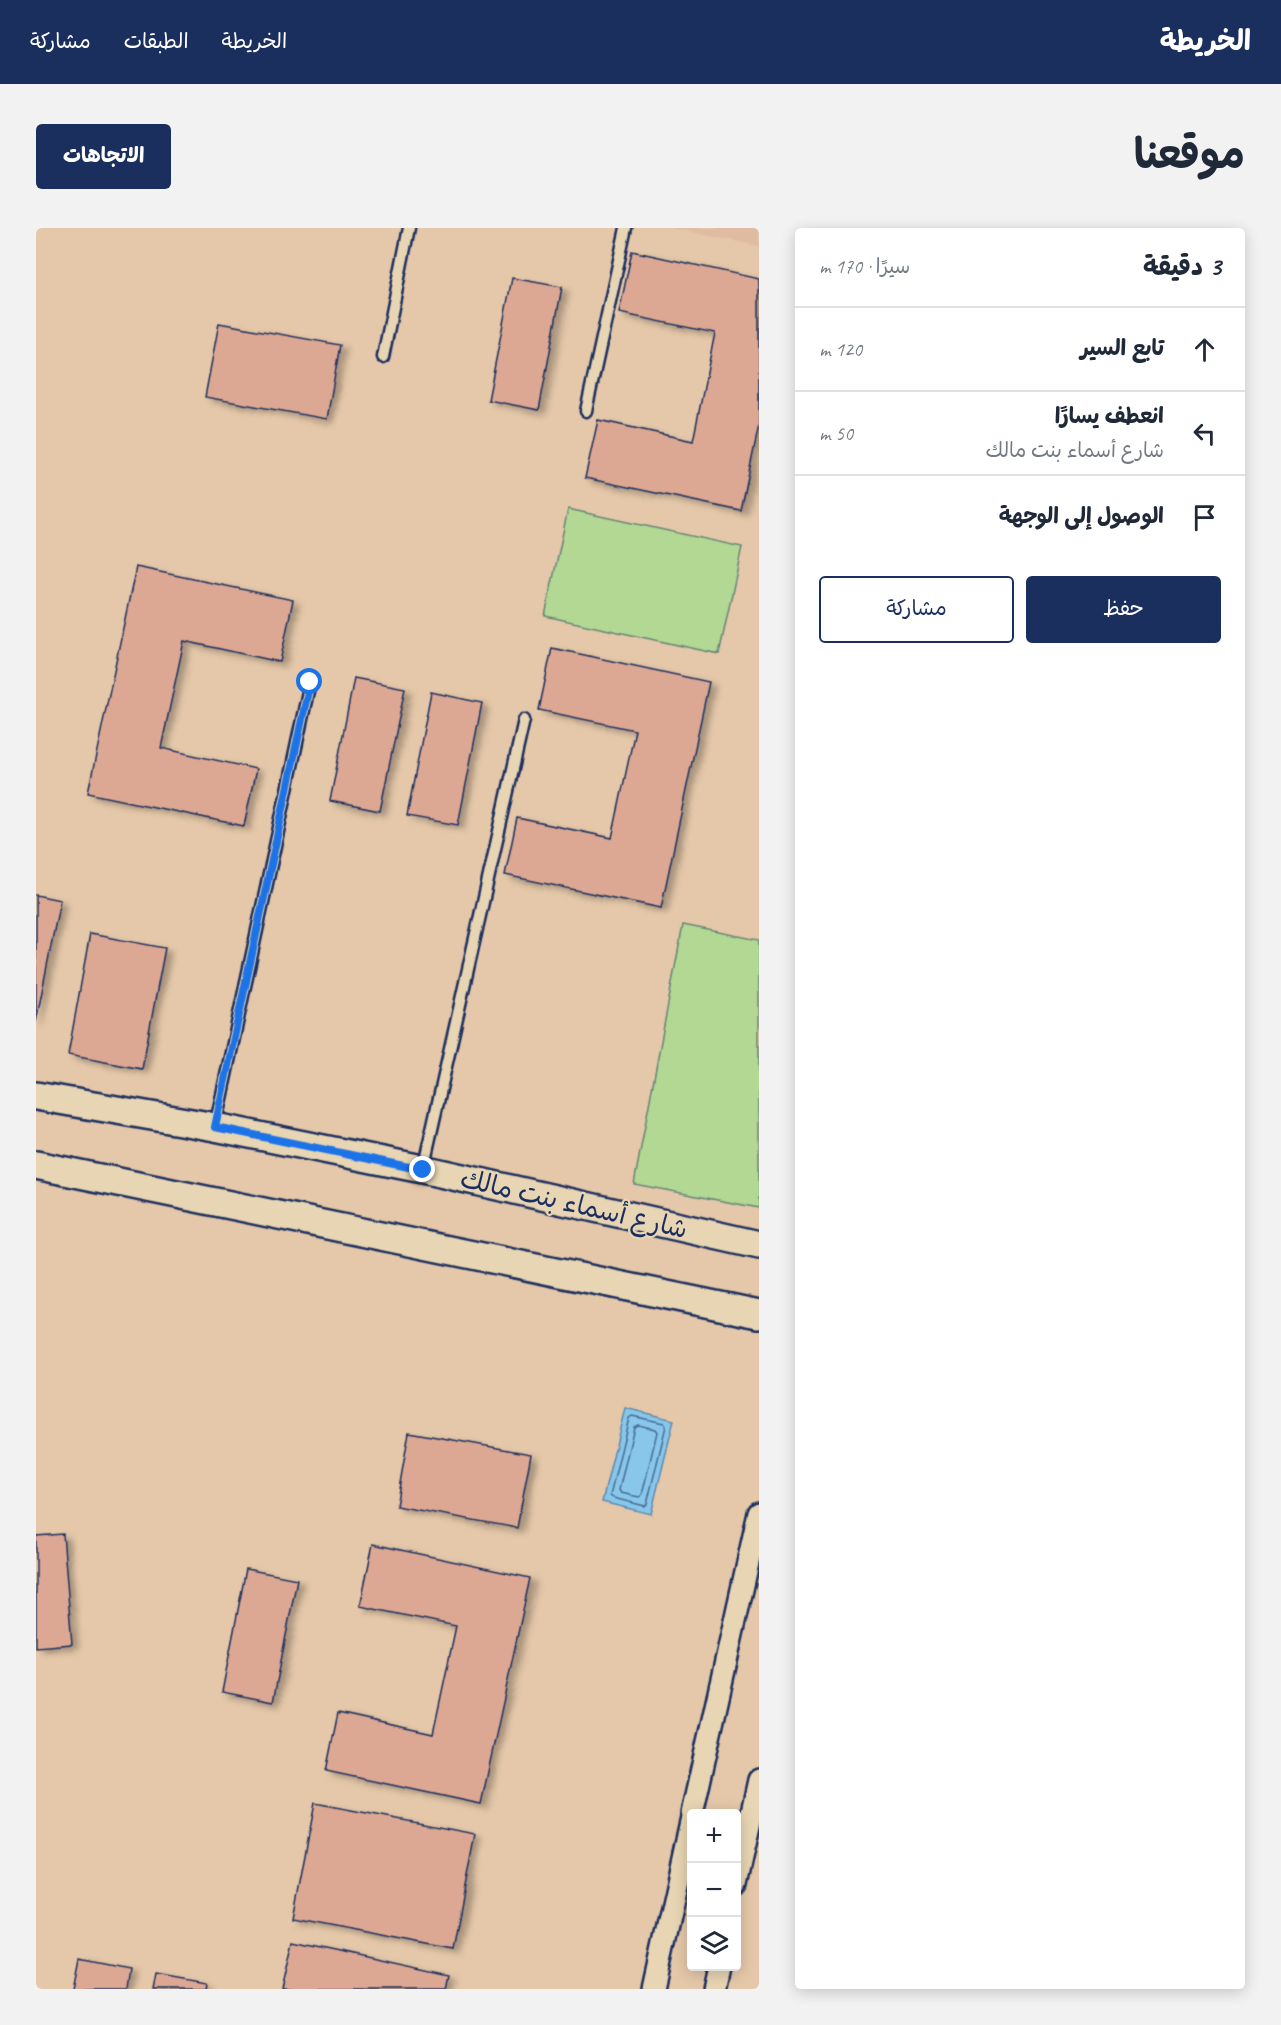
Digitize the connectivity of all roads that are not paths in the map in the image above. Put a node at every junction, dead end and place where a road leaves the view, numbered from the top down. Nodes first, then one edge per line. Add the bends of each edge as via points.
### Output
1 (409, 228) edge
2 (626, 228) edge
3 (383, 357) dead end
4 (586, 411) dead end
5 (310, 682) dead end
6 (524, 720) dead end
7 (36, 1096) edge
8 (215, 1127) junction
9 (36, 1165) edge
10 (423, 1170) junction
11 (759, 1245) edge
12 (759, 1314) edge
13 (759, 1513) edge
14 (759, 1780) edge
15 (693, 1809) edge
16 (687, 1838) edge
17 (741, 1863) edge
18 (718, 1971) edge
19 (654, 1989) edge
20 (714, 1989) edge

1 - 3 lane
2 - 4 lane
5 - 8 lane
6 - 10 lane
7 - 8 street, شارع أسماء بنت مالك
8 - 10 street, شارع أسماء بنت مالك
9 - 12 street
10 - 11 street, شارع أسماء بنت مالك
13 - 15 street
14 - 17 street
16 - 19 street
18 - 20 street

